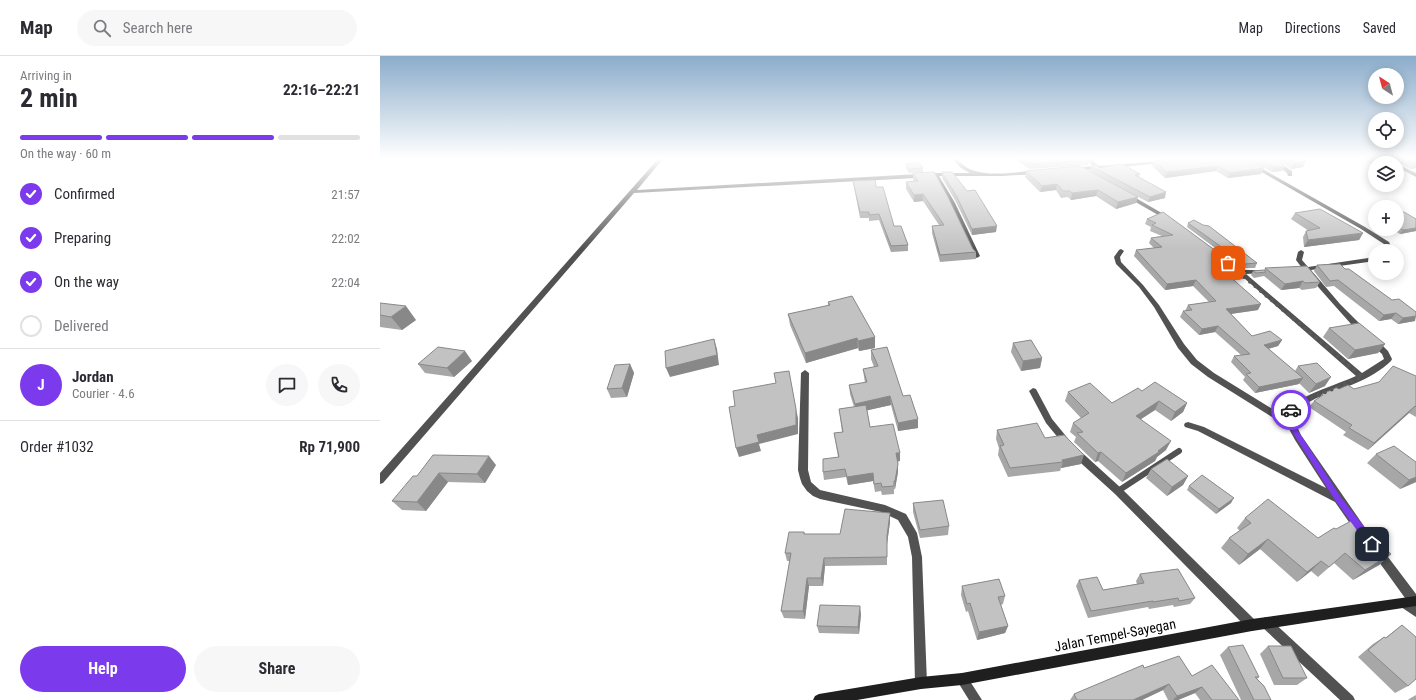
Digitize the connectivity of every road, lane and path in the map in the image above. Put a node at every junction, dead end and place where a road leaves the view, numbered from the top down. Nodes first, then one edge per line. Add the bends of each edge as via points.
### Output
1 (635, 189) edge
2 (685, 189) edge
3 (944, 189) edge
4 (1294, 189) edge
5 (1121, 191) edge
6 (632, 192) junction
7 (1178, 225) edge
8 (1387, 244) edge
9 (1121, 251) dead end
10 (1301, 252) dead end
11 (977, 256) edge
12 (1368, 260) edge
13 (1234, 268) edge
14 (1303, 269) junction
15 (1273, 270) edge
16 (1241, 272) junction
17 (805, 373) dead end
18 (1362, 377) junction
19 (1033, 391) dead end
20 (1290, 424) junction
21 (1188, 425) dead end
22 (1179, 451) dead end
23 (380, 480) edge
24 (1118, 491) junction
25 (1338, 498) junction
26 (1413, 604) edge
27 (1266, 623) junction
28 (1252, 625) junction
29 (962, 679) junction
30 (921, 683) junction
31 (819, 700) edge
32 (976, 700) edge
33 (1349, 700) edge

1 - 6 street
2 - 6 street
3 - 11 street
4 - 8 street
5 - 7 street
6 - 23 street
9 - 20 street via 1117,257 1118,263 1157,306 1181,346 1194,362
10 - 14 street via 1299,260
12 - 14 street
13 - 16 street
14 - 18 street via 1334,304 1387,356 1386,361
15 - 16 street
16 - 18 street
17 - 30 street via 803,475 808,486 820,495 882,508 902,517 913,536 917,557
18 - 20 street via 1293,407 1288,415
19 - 24 street via 1055,430
20 - 25 street
21 - 25 street via 1201,429
22 - 24 lane
24 - 28 street
25 - 26 street
26 - 27 main road, Jalan Tempel-Sayegan
27 - 28 main road, Jalan Tempel-Sayegan
27 - 33 street
28 - 29 main road, Jalan Tempel-Sayegan
29 - 30 main road, Jalan Tempel-Sayegan
29 - 32 street
30 - 31 main road, Jalan Tempel-Sayegan

